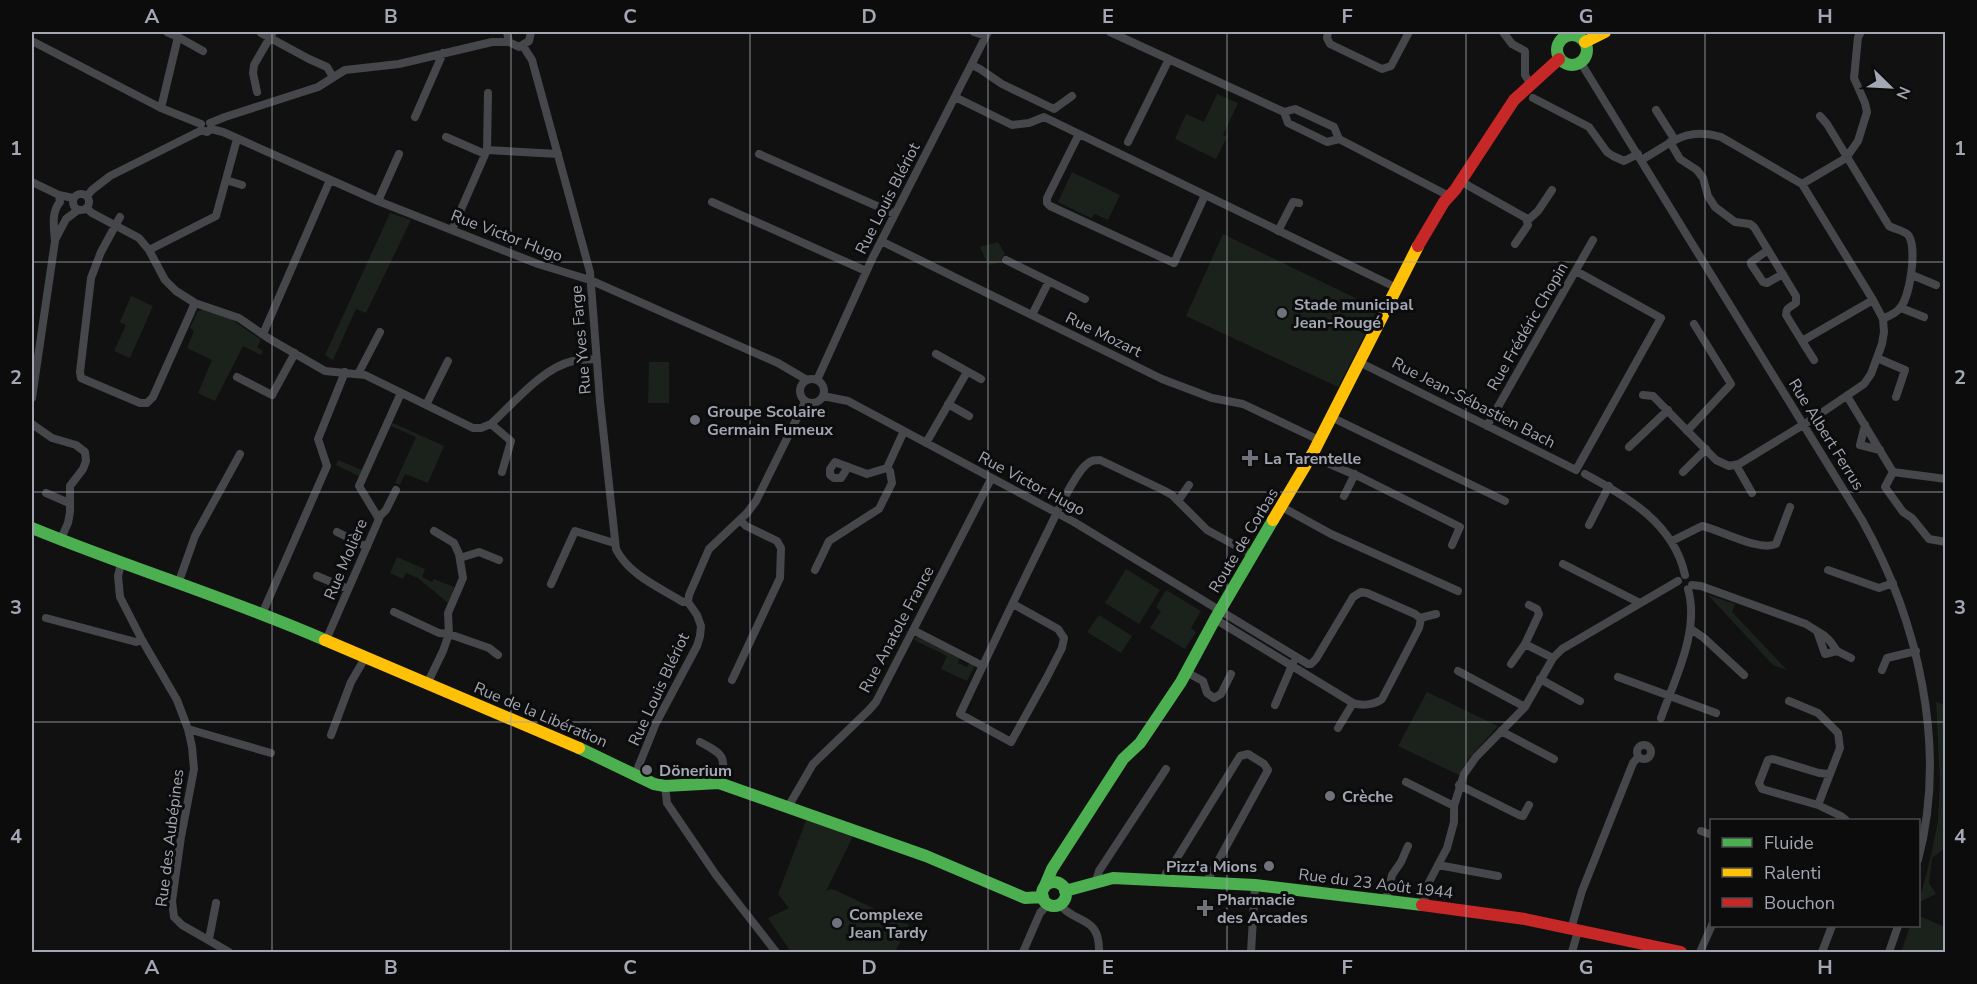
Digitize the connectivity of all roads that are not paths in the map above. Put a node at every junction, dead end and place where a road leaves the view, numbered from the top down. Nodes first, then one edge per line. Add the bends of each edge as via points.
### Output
1 (167, 32) edge
2 (507, 32) edge
3 (531, 32) edge
4 (974, 32) edge
5 (1110, 32) edge
6 (1328, 32) edge
7 (1409, 32) edge
8 (1503, 32) edge
9 (1605, 32) edge
10 (1861, 32) edge
11 (268, 34) edge
12 (987, 34) edge
13 (1562, 34) edge
14 (178, 37) junction
15 (32, 42) edge
16 (492, 42) junction
17 (509, 42) junction
18 (1585, 42) junction
19 (523, 46) junction
20 (203, 51) dead end
21 (443, 53) junction
22 (1169, 59) junction
23 (1559, 59) junction
24 (1581, 63) junction
25 (972, 65) junction
26 (333, 77) junction
27 (1530, 83) junction
28 (257, 92) dead end
29 (488, 93) dead end
30 (1072, 96) dead end
31 (956, 97) junction
32 (1533, 98) dead end
33 (161, 108) junction
34 (1656, 110) dead end
35 (1284, 112) junction
36 (1820, 116) dead end
37 (415, 117) dead end
38 (188, 119) junction
39 (206, 127) junction
40 (1079, 134) junction
41 (446, 137) dead end
42 (186, 138) junction
43 (237, 139) junction
44 (1339, 139) junction
45 (1673, 141) junction
46 (1128, 142) dead end
47 (486, 152) junction
48 (399, 154) dead end
49 (558, 154) junction
50 (759, 154) dead end
51 (1639, 157) junction
52 (1846, 158) junction
53 (226, 180) junction
54 (330, 180) junction
55 (1460, 181) junction
56 (32, 182) edge
57 (1802, 184) junction
58 (242, 185) dead end
59 (1552, 190) dead end
60 (1205, 195) junction
61 (87, 196) junction
62 (1449, 196) junction
63 (60, 199) junction
64 (72, 199) junction
65 (378, 201) junction
66 (712, 202) dead end
67 (1299, 203) dead end
68 (82, 209) junction
69 (895, 214) junction
70 (1528, 220) junction
71 (117, 221) junction
72 (452, 230) junction
73 (1278, 231) junction
74 (1593, 240) dead end
75 (55, 241) junction
76 (882, 241) junction
77 (1515, 244) dead end
78 (148, 250) junction
79 (1768, 250) junction
80 (1006, 260) dead end
81 (866, 271) junction
82 (1576, 271) junction
83 (1783, 274) junction
84 (1912, 275) junction
85 (590, 280) junction
86 (1049, 281) junction
87 (1936, 285) dead end
88 (1395, 287) junction
89 (1085, 299) dead end
90 (1873, 300) junction
91 (195, 303) junction
92 (1901, 308) junction
93 (1032, 315) junction
94 (1924, 317) dead end
95 (1883, 319) junction
96 (1694, 324) dead end
97 (380, 332) dead end
98 (263, 333) junction
99 (1802, 341) junction
100 (295, 353) junction
101 (936, 354) dead end
102 (1877, 358) junction
103 (596, 359) junction
104 (1814, 360) dead end
105 (448, 361) dead end
106 (1359, 362) junction
107 (345, 372) junction
108 (792, 372) junction
109 (967, 372) junction
110 (358, 374) junction
111 (237, 376) dead end
112 (981, 379) dead end
113 (807, 380) junction
114 (817, 380) junction
115 (800, 387) junction
116 (401, 393) junction
117 (1643, 395) dead end
118 (824, 396) junction
119 (1847, 396) junction
120 (1896, 397) dead end
121 (32, 398) edge
122 (805, 402) junction
123 (948, 404) junction
124 (426, 405) junction
125 (1668, 410) junction
126 (969, 416) dead end
127 (1331, 417) junction
128 (32, 424) edge
129 (491, 424) junction
130 (1803, 425) junction
131 (1865, 425) junction
132 (1487, 426) junction
133 (904, 431) junction
134 (1687, 431) junction
135 (1319, 440) junction
136 (926, 443) junction
137 (1629, 447) dead end
138 (1706, 449) junction
139 (1880, 450) junction
140 (240, 454) dead end
141 (1311, 456) junction
142 (1736, 465) junction
143 (848, 467) dead end
144 (887, 468) junction
145 (502, 472) dead end
146 (1683, 472) dead end
147 (1893, 472) junction
148 (1355, 474) junction
149 (1585, 474) dead end
150 (991, 479) junction
151 (1946, 479) edge
152 (1189, 485) dead end
153 (1609, 486) junction
154 (396, 490) dead end
155 (1752, 493) dead end
156 (46, 494) dead end
157 (1344, 496) dead end
158 (1178, 501) junction
159 (1505, 501) dead end
160 (69, 503) junction
161 (1282, 507) junction
162 (1790, 507) dead end
163 (1056, 513) junction
164 (378, 518) junction
165 (740, 520) junction
166 (1589, 525) dead end
167 (32, 528) edge
168 (434, 531) dead end
169 (337, 532) dead end
170 (60, 541) junction
171 (1672, 542) junction
172 (1946, 542) edge
173 (614, 543) junction
174 (1452, 545) dead end
175 (367, 547) junction
176 (1253, 555) junction
177 (460, 558) junction
178 (499, 560) dead end
179 (121, 564) junction
180 (1563, 564) dead end
181 (815, 570) dead end
182 (1828, 570) dead end
183 (317, 576) dead end
184 (1682, 578) junction
185 (1893, 583) junction
186 (178, 584) junction
187 (551, 584) dead end
188 (1690, 587) junction
189 (348, 589) junction
190 (1458, 591) dead end
191 (688, 602) junction
192 (1640, 603) junction
193 (1013, 604) junction
194 (1529, 604) dead end
195 (394, 612) dead end
196 (262, 614) junction
197 (1436, 614) dead end
198 (1218, 615) junction
199 (46, 618) dead end
200 (1420, 618) junction
201 (1690, 629) junction
202 (913, 630) junction
203 (449, 634) junction
204 (142, 640) junction
205 (326, 640) junction
206 (1525, 644) junction
207 (1916, 651) junction
208 (498, 655) dead end
209 (365, 658) junction
210 (1553, 658) junction
211 (1851, 658) dead end
212 (1294, 662) junction
213 (1510, 664) dead end
214 (983, 666) junction
215 (1882, 670) dead end
216 (1458, 671) dead end
217 (1186, 672) junction
218 (1231, 674) dead end
219 (1744, 675) dead end
220 (1618, 677) dead end
221 (1540, 679) junction
222 (732, 680) dead end
223 (427, 684) junction
224 (1669, 696) junction
225 (1580, 701) dead end
226 (1789, 701) dead end
227 (1353, 703) junction
228 (1275, 705) dead end
229 (1525, 707) junction
230 (1716, 713) dead end
231 (1660, 718) dead end
232 (1338, 728) dead end
233 (188, 729) junction
234 (1501, 731) junction
235 (331, 735) dead end
236 (700, 742) dead end
237 (271, 753) dead end
238 (1638, 757) dead end
239 (1554, 759) dead end
240 (1166, 769) dead end
241 (1829, 774) junction
242 (634, 775) junction
243 (1406, 782) dead end
244 (719, 783) junction
245 (1459, 785) junction
246 (665, 786) junction
247 (1529, 805) dead end
248 (1818, 805) junction
249 (1454, 806) junction
250 (788, 807) junction
251 (1845, 819) edge
252 (1701, 831) dead end
253 (1710, 834) edge
254 (1408, 846) dead end
255 (1920, 853) edge
256 (1062, 854) junction
257 (1438, 865) junction
258 (1498, 876) dead end
259 (1164, 880) junction
260 (1096, 881) junction
261 (1206, 883) junction
262 (1255, 885) junction
263 (1062, 887) junction
264 (1048, 898) junction
265 (1386, 900) junction
266 (216, 903) dead end
267 (1424, 905) junction
268 (1711, 927) edge
269 (1832, 927) edge
270 (1898, 927) edge
271 (1575, 930) junction
272 (209, 939) junction
273 (229, 952) edge
274 (776, 952) edge
275 (1023, 952) edge
276 (1099, 952) edge
277 (1251, 952) edge
278 (1572, 952) edge
279 (1681, 952) edge
280 (1700, 952) edge
281 (1822, 952) edge
282 (1889, 952) edge

1 - 14 street
2 - 16 street
2 - 17 street
3 - 19 street
4 - 12 street
5 - 22 street
6 - 7 street via 1330,44 1382,69 1391,66
8 - 27 street via 1512,44 1525,51 1525,75
9 - 18 main road
10 - 52 street via 1854,78 1867,112 1858,141
11 - 26 street via 327,66
11 - 28 street via 254,65
12 - 25 street, Rue Louis Blériot
13 - 18 main road via 1578,35
13 - 23 main road via 1557,46
14 - 20 street
14 - 33 street
15 - 33 street, Rue Victor Hugo
16 - 17 street
16 - 21 street
17 - 19 street
18 - 24 main road via 1587,51
19 - 49 street, Rue Yves Farge via 532,60
21 - 26 street via 399,64 345,70
21 - 37 street
22 - 35 street
22 - 46 street
23 - 24 main road via 1569,65
23 - 27 main road, Route de Corbas
24 - 51 street, Rue Albert Ferrus
25 - 30 street via 1054,110
25 - 31 street, Rue Louis Blériot
26 - 39 street via 318,87 225,117
27 - 55 main road, Route de Corbas via 1504,112
29 - 47 street
31 - 40 street via 1012,125 1044,117
31 - 69 street, Rue Louis Blériot
32 - 51 street via 1589,127 1613,156 1624,161
33 - 38 street, Rue Victor Hugo
34 - 45 street
35 - 44 street via 1288,123 1327,141
35 - 44 street via 1295,109 1334,127
36 - 52 street
38 - 39 street, Rue Victor Hugo
38 - 42 street via 191,130
39 - 42 street
39 - 43 street, Rue Victor Hugo
40 - 60 street
40 - 60 street via 1047,198 1050,206 1174,263
41 - 47 street
42 - 61 street via 110,176
43 - 53 street
43 - 54 street, Rue Victor Hugo
44 - 62 street
45 - 51 street
45 - 57 street via 1694,134 1721,137
45 - 79 street via 1680,159 1703,178 1715,207 1735,222 1750,224
47 - 49 street
47 - 72 street
48 - 65 street
49 - 85 street, Rue Yves Farge
50 - 69 street
51 - 130 street, Rue Albert Ferrus
52 - 57 street
52 - 84 street via 1889,226 1910,237
53 - 58 street
53 - 78 street via 216,216
54 - 65 street, Rue Victor Hugo
54 - 98 street
55 - 62 main road, Route de Corbas
55 - 70 street
56 - 63 street
57 - 90 street
59 - 70 street
60 - 73 street
61 - 64 street via 76,194
61 - 68 street via 89,204
62 - 88 main road, Route de Corbas
63 - 64 street
63 - 75 street via 53,226
64 - 68 street via 73,205
65 - 72 street, Rue Victor Hugo
66 - 81 street
67 - 73 street via 1293,202
68 - 71 street
68 - 75 street via 66,219
69 - 76 street, Rue Louis Blériot
70 - 77 street
71 - 78 street
71 - 91 street via 91,278 81,378 147,403
72 - 85 street, Rue Victor Hugo
73 - 88 street
74 - 82 street, Rue Frédéric Chopin
75 - 121 street
76 - 81 street, Rue Louis Blériot
76 - 93 street, Rue Mozart
78 - 91 street via 165,280
79 - 83 street
79 - 83 street via 1751,264 1763,282
80 - 86 street
81 - 114 street, Rue Louis Blériot
82 - 132 street, Rue Frédéric Chopin
82 - 132 street, Rue Jean-Sébastien Bach via 1661,318 1576,470
83 - 99 street via 1797,299 1786,315
84 - 87 street
84 - 92 street
85 - 103 street, Rue Yves Farge
85 - 108 street, Rue Victor Hugo
86 - 89 street
86 - 93 street
88 - 106 main road, Route de Corbas
90 - 95 street
90 - 99 street
91 - 98 street via 239,318
92 - 94 street
92 - 95 street
93 - 135 street, Rue Mozart via 1162,379 1212,398 1243,404
95 - 102 street
96 - 134 street via 1731,384
97 - 110 street
98 - 100 street
99 - 104 street
100 - 107 street via 325,371
100 - 111 street via 272,395
101 - 109 street
102 - 119 street via 1868,379
102 - 120 street via 1905,370
103 - 129 street via 573,361 543,376
103 - 173 street, Rue Yves Farge
105 - 124 street
106 - 127 main road, Route de Corbas
106 - 132 street, Rue Jean-Sébastien Bach
107 - 110 street
107 - 196 street via 318,439 327,466
108 - 113 street, Rue Victor Hugo
108 - 115 street
109 - 112 street
109 - 123 street
110 - 116 street
113 - 114 street
113 - 115 street
114 - 118 street
115 - 122 street
116 - 124 street
116 - 164 street, Rue Molière via 360,486
117 - 125 street via 1653,396
118 - 122 street via 816,403
118 - 133 street, Rue Victor Hugo via 848,401
119 - 130 street
119 - 131 street
122 - 165 street via 756,501
123 - 126 street
123 - 136 street
124 - 129 street via 472,428
125 - 134 street
125 - 137 street
127 - 135 main road, Route de Corbas
127 - 159 street
128 - 160 street via 52,438 85,452 83,470 70,486
129 - 145 street via 511,441
130 - 142 street
130 - 185 street, Rue Albert Ferrus via 1862,520
131 - 139 street
131 - 139 street via 1860,445
133 - 136 street, Rue Victor Hugo
133 - 144 street
134 - 138 street
135 - 141 main road, Route de Corbas
136 - 150 street, Rue Victor Hugo
138 - 142 street via 1716,460
138 - 146 street
139 - 147 street
140 - 186 street via 195,536
141 - 148 street
141 - 161 main road, Route de Corbas
142 - 155 street
143 - 144 street via 867,474
144 - 181 street via 892,483 879,509 829,541
147 - 151 street
147 - 172 street via 1885,487 1903,512 1929,540
148 - 157 street
148 - 174 street via 1461,527
149 - 153 street
150 - 163 street, Rue Victor Hugo
150 - 202 street, Rue Anatole France
152 - 158 street
153 - 166 street
153 - 171 street via 1655,520
154 - 164 street
156 - 160 street
158 - 163 street via 1108,463 1093,460 1081,471
158 - 176 street via 1207,530
160 - 170 street via 68,523
161 - 176 main road, Route de Corbas
161 - 190 street via 1331,534
162 - 171 street via 1776,544 1770,547 1702,526
163 - 193 street
163 - 198 street, Rue Victor Hugo via 1109,542
164 - 175 street, Rue Molière
165 - 191 street via 709,549
165 - 222 street via 777,541 781,548 780,578
167 - 170 main road, Rue de la Libération
168 - 177 street via 454,543
169 - 175 street
170 - 179 main road, Rue de la Libération
171 - 184 street
173 - 187 street via 574,531
173 - 191 street, Rue Yves Farge via 620,557 634,572
175 - 189 street, Rue Molière
176 - 198 main road, Route de Corbas
177 - 178 street via 479,552
177 - 203 street via 463,578 448,614
179 - 186 main road, Rue de la Libération
179 - 204 street, Rue des Aubépines via 120,597
180 - 192 street
182 - 185 street via 1879,588
183 - 189 street
184 - 188 street via 1682,587
184 - 192 street
185 - 207 street, Rue Albert Ferrus
186 - 196 main road, Rue de la Libération
188 - 201 street
188 - 211 street via 1701,586 1806,624 1817,631 1825,654 1837,651
189 - 205 street, Rue Molière
191 - 242 street, Rue Louis Blériot via 701,626 697,646 656,723
192 - 210 street
193 - 214 street
193 - 214 street via 1058,629 1064,638 1011,742 960,714
194 - 206 street via 1539,614
195 - 203 street
196 - 205 main road, Rue de la Libération
197 - 200 street
198 - 212 street, Rue Victor Hugo
198 - 217 main road, Route de Corbas
199 - 204 street via 136,642
200 - 212 street via 1361,592 1353,597 1314,663
200 - 227 street via 1419,628 1382,699 1374,704
201 - 219 street
201 - 224 street
202 - 214 street
202 - 250 street, Rue Anatole France via 876,702 813,764
203 - 208 street
203 - 223 street
204 - 233 street, Rue des Aubépines via 177,700
205 - 209 main road, Rue de la Libération
206 - 210 street
206 - 213 street
207 - 215 street via 1887,658
207 - 255 street, Rue Albert Ferrus via 1929,760
209 - 223 main road, Rue de la Libération
209 - 235 street via 351,682
210 - 221 street
212 - 227 street, Rue Victor Hugo
212 - 228 street
216 - 229 street
217 - 218 street via 1203,681 1207,693 1214,698 1221,694
217 - 256 main road, Route de Corbas via 1140,743 1123,759
220 - 224 street
221 - 225 street
221 - 229 street
223 - 242 main road, Rue de la Libération via 554,736
224 - 230 street
224 - 231 street
226 - 241 street via 1818,713 1838,733 1840,748
227 - 232 street
229 - 234 street
233 - 237 street
233 - 272 street, Rue des Aubépines via 194,769 172,901 174,917
234 - 239 street
234 - 245 street via 1469,765
236 - 244 street via 719,752 723,759
238 - 271 street via 1582,891
240 - 260 street
241 - 248 street
241 - 248 street via 1773,759 1763,769 1759,783 1762,789
242 - 246 main road, Rue de la Libération
243 - 249 street
244 - 246 main road, Rue de la Libération
244 - 250 main road, Rue de la Libération
245 - 247 street via 1519,815 1525,814
245 - 249 street
246 - 274 street via 667,803
248 - 251 street
249 - 257 street via 1447,848
250 - 264 main road, Rue de la Libération via 926,856 1025,898
252 - 253 street
254 - 265 street via 1392,874
256 - 263 main road, Route de Corbas via 1057,871
256 - 264 main road, Route de Corbas via 1052,870
257 - 258 street
257 - 267 street via 1427,886
259 - 260 main road, Rue du 23 Août 1944
259 - 261 main road, Rue du 23 Août 1944
259 - 261 street via 1240,756 1248,754 1268,770
260 - 263 main road, Rue du 23 Août 1944
261 - 262 main road, Rue du 23 Août 1944
262 - 265 main road, Rue du 23 Août 1944
262 - 277 street
263 - 264 main road, Route de Corbas via 1065,898
263 - 264 main road, Rue du 23 Août 1944 via 1049,883
264 - 275 street
264 - 276 street via 1093,929
265 - 267 main road, Rue du 23 Août 1944
266 - 272 street
267 - 271 main road, Rue du 23 Août 1944
268 - 280 street
269 - 281 street
270 - 282 street
271 - 278 street
271 - 279 main road, Rue du 23 Août 1944
272 - 273 street

